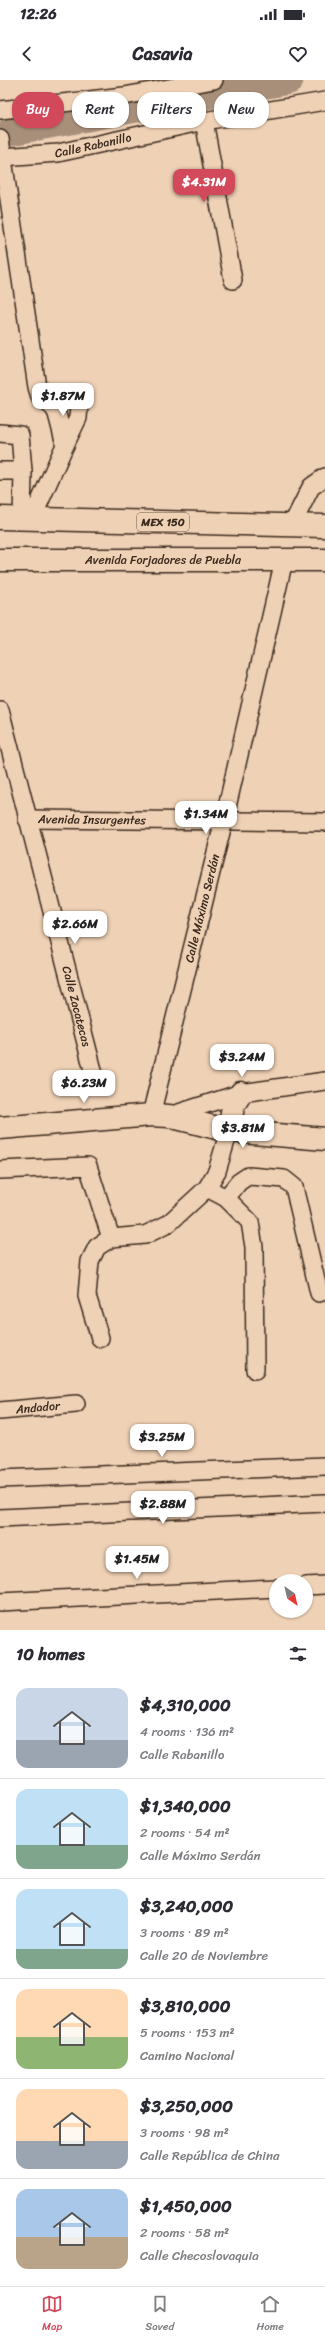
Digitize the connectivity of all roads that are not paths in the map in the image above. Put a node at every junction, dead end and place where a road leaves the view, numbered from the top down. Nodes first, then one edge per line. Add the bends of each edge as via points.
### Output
1 (214, 80) edge
2 (325, 101) edge
3 (0, 110) edge
4 (206, 122) edge
5 (176, 128) edge
6 (205, 128) edge
7 (0, 139) edge
8 (2, 157) junction
9 (233, 280) dead end
10 (80, 394) dead end
11 (0, 433) edge
12 (65, 445) junction
13 (0, 471) edge
14 (24, 471) junction
15 (325, 477) edge
16 (0, 518) edge
17 (27, 518) junction
18 (292, 525) junction
19 (325, 526) edge
20 (0, 560) edge
21 (284, 560) junction
22 (325, 560) edge
23 (0, 710) edge
24 (27, 819) junction
25 (224, 820) junction
26 (325, 822) edge
27 (95, 1078) dead end
28 (325, 1081) edge
29 (241, 1093) junction
30 (160, 1116) junction
31 (0, 1128) edge
32 (229, 1131) junction
33 (325, 1139) edge
34 (0, 1170) edge
35 (207, 1188) junction
36 (226, 1198) junction
37 (111, 1238) junction
38 (319, 1293) dead end
39 (100, 1338) dead end
40 (255, 1370) dead end
41 (76, 1404) dead end
42 (0, 1411) edge
43 (325, 1466) edge
44 (0, 1479) edge
45 (325, 1503) edge
46 (0, 1518) edge
47 (325, 1585) edge
48 (313, 1586) edge
49 (269, 1588) edge
50 (0, 1602) edge

1 - 3 street via 124,96
2 - 4 street, Calle Rabanillo
5 - 8 street, Calle Rabanillo via 58,153
6 - 9 street
7 - 8 street
8 - 12 street via 37,387 40,397 54,408 57,414
10 - 12 street via 78,418
11 - 14 street via 20,434
12 - 17 street
13 - 14 street
14 - 17 street
15 - 18 street via 311,487
16 - 17 main road, MEX 150
17 - 18 main road, MEX 150
18 - 19 main road, MEX 150
20 - 21 main road, Avenida Forjadores de Puebla
21 - 22 main road, Avenida Forjadores de Puebla
21 - 25 street, Calle Máximo Serdán
23 - 24 street, Calle Zacatecas
24 - 25 street, Avenida Insurgentes
24 - 27 street, Calle Zacatecas
25 - 26 street, Avenida Insurgentes
25 - 30 street, Calle Máximo Serdán
28 - 29 street
29 - 30 street
29 - 32 main road via 233,1106
30 - 31 main road
30 - 32 main road
32 - 33 main road
32 - 35 street via 217,1171
34 - 37 street via 88,1166
35 - 36 street
35 - 37 street via 168,1224 145,1235
36 - 38 street via 239,1182 248,1176 284,1179 294,1187
36 - 40 street via 250,1222 254,1247
37 - 39 street via 97,1247 90,1261 86,1296
41 - 42 street, Andador
43 - 44 street
45 - 46 street
47 - 48 street
49 - 50 street

